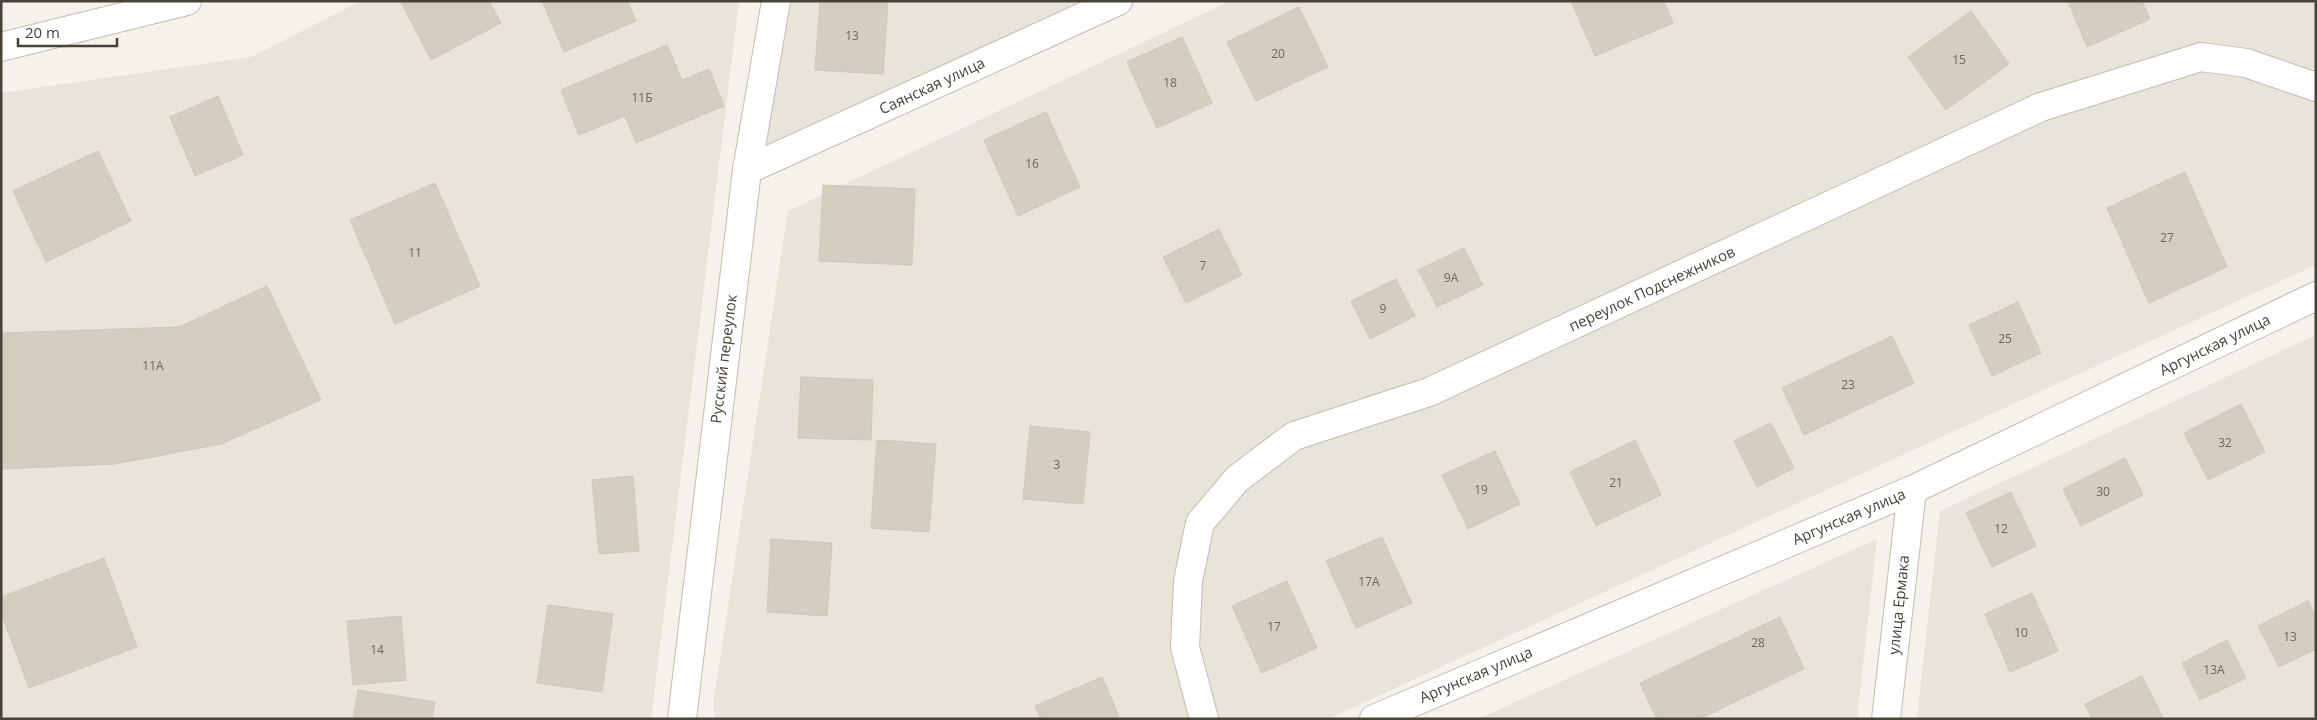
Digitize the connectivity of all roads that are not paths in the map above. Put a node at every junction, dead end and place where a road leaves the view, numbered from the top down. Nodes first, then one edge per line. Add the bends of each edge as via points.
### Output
1 (187, 1) edge
2 (776, 1) edge
3 (1118, 1) edge
4 (1, 47) edge
5 (2316, 87) edge
6 (747, 170) junction
7 (2316, 296) edge
8 (1912, 490) junction
9 (682, 719) edge
10 (1204, 719) edge
11 (1374, 719) edge
12 (1886, 719) edge

1 - 4 street
2 - 6 street, Русский переулок
3 - 6 street, Саянская улица
5 - 10 street, переулок Подснежников via 2246,63 2201,57 2041,107 1429,392 1294,436 1237,479 1200,522 1188,581 1185,647
6 - 9 street, Русский переулок
7 - 8 street, Аргунская улица
8 - 11 street, Аргунская улица
8 - 12 street, улица Ермака

